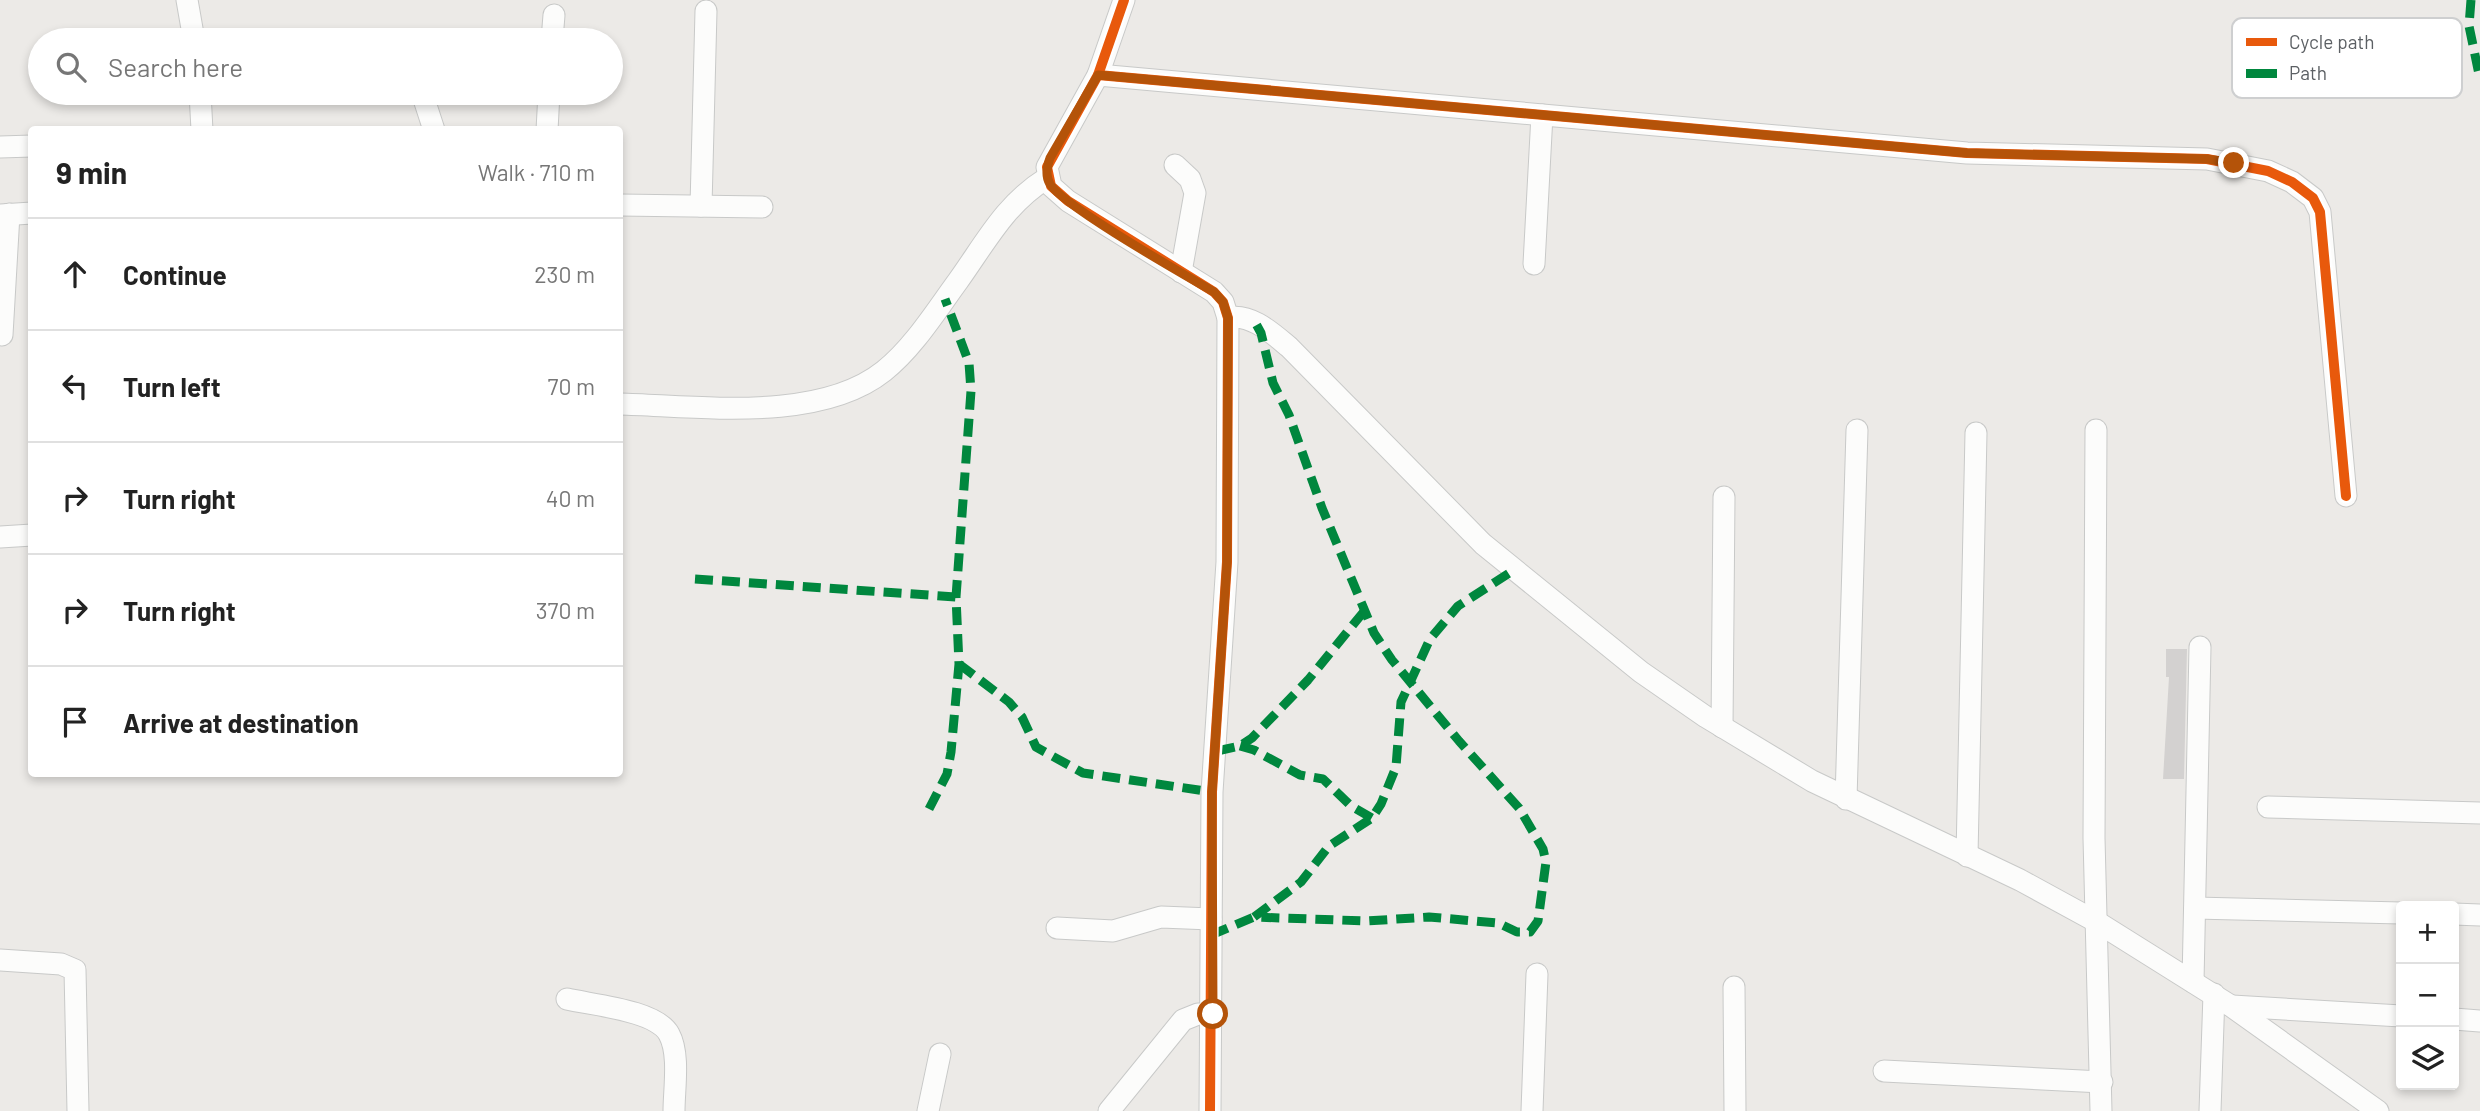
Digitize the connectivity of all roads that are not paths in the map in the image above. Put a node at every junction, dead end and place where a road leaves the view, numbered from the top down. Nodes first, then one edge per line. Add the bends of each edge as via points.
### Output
1 (187, 0) edge
2 (1124, 0) edge
3 (706, 11) dead end
4 (554, 15) dead end
5 (192, 28) edge
6 (553, 28) edge
7 (1098, 75) junction
8 (201, 105) edge
9 (426, 105) edge
10 (548, 105) edge
11 (1542, 115) junction
12 (202, 126) edge
13 (433, 126) edge
14 (547, 126) edge
15 (28, 146) edge
16 (0, 147) edge
17 (1175, 165) dead end
18 (1047, 178) junction
19 (623, 205) edge
20 (701, 206) junction
21 (762, 207) dead end
22 (28, 213) edge
23 (4, 215) edge
24 (1534, 264) dead end
25 (1181, 272) junction
26 (1228, 318) junction
27 (2, 335) dead end
28 (623, 404) edge
29 (1857, 430) dead end
30 (2096, 430) dead end
31 (1976, 433) dead end
32 (2346, 496) dead end
33 (1724, 497) dead end
34 (28, 535) edge
35 (0, 537) edge
36 (2200, 647) dead end
37 (1722, 727) junction
38 (1846, 799) junction
39 (2267, 807) dead end
40 (2480, 813) edge
41 (1968, 856) junction
42 (2196, 908) junction
43 (2396, 913) edge
44 (2459, 915) edge
45 (2480, 915) edge
46 (1211, 919) junction
47 (2096, 922) junction
48 (1057, 928) dead end
49 (0, 960) edge
50 (1537, 974) dead end
51 (2193, 982) junction
52 (1734, 987) dead end
53 (567, 999) dead end
54 (2223, 1000) junction
55 (1213, 1014) junction
56 (2396, 1016) edge
57 (2459, 1019) edge
58 (2480, 1021) edge
59 (940, 1054) dead end
60 (1884, 1071) dead end
61 (2102, 1082) junction
62 (78, 1111) edge
63 (674, 1111) edge
64 (928, 1111) edge
65 (1109, 1111) edge
66 (1210, 1111) edge
67 (1532, 1111) edge
68 (1735, 1111) edge
69 (2101, 1111) edge
70 (2210, 1111) edge
71 (2378, 1111) edge

1 - 5 street
2 - 7 street
3 - 20 street
4 - 6 street
7 - 11 street
7 - 18 street via 1050,158
8 - 12 street
9 - 13 street
10 - 14 street
11 - 24 street
11 - 32 street via 1967,153 2207,159 2268,171 2292,181 2313,198 2320,212
15 - 16 street
17 - 25 street via 1195,193
18 - 25 street via 1068,201
18 - 28 street via 998,220 918,334 868,382 809,403 758,407
19 - 20 street
20 - 21 street
22 - 23 street
23 - 27 street
25 - 26 street via 1214,292
26 - 37 street via 1240,316 1255,322 1289,347 1483,544 1640,672
26 - 46 street via 1227,562 1212,792
29 - 38 street
30 - 47 street
31 - 41 street
33 - 37 street
34 - 35 street
36 - 42 street
37 - 38 street
38 - 41 street
39 - 40 street
41 - 47 street
42 - 43 street
42 - 51 street
44 - 45 street
46 - 48 street via 1161,917 1113,931
46 - 55 street
47 - 51 street
47 - 61 street
49 - 62 street via 61,964 75,970
50 - 67 street
51 - 54 street
52 - 68 street
53 - 63 street via 638,1014 664,1028 673,1048
54 - 56 street
54 - 70 street
54 - 71 street
55 - 65 street via 1183,1020
55 - 66 street
57 - 58 street
59 - 64 street
60 - 61 street
61 - 69 street

